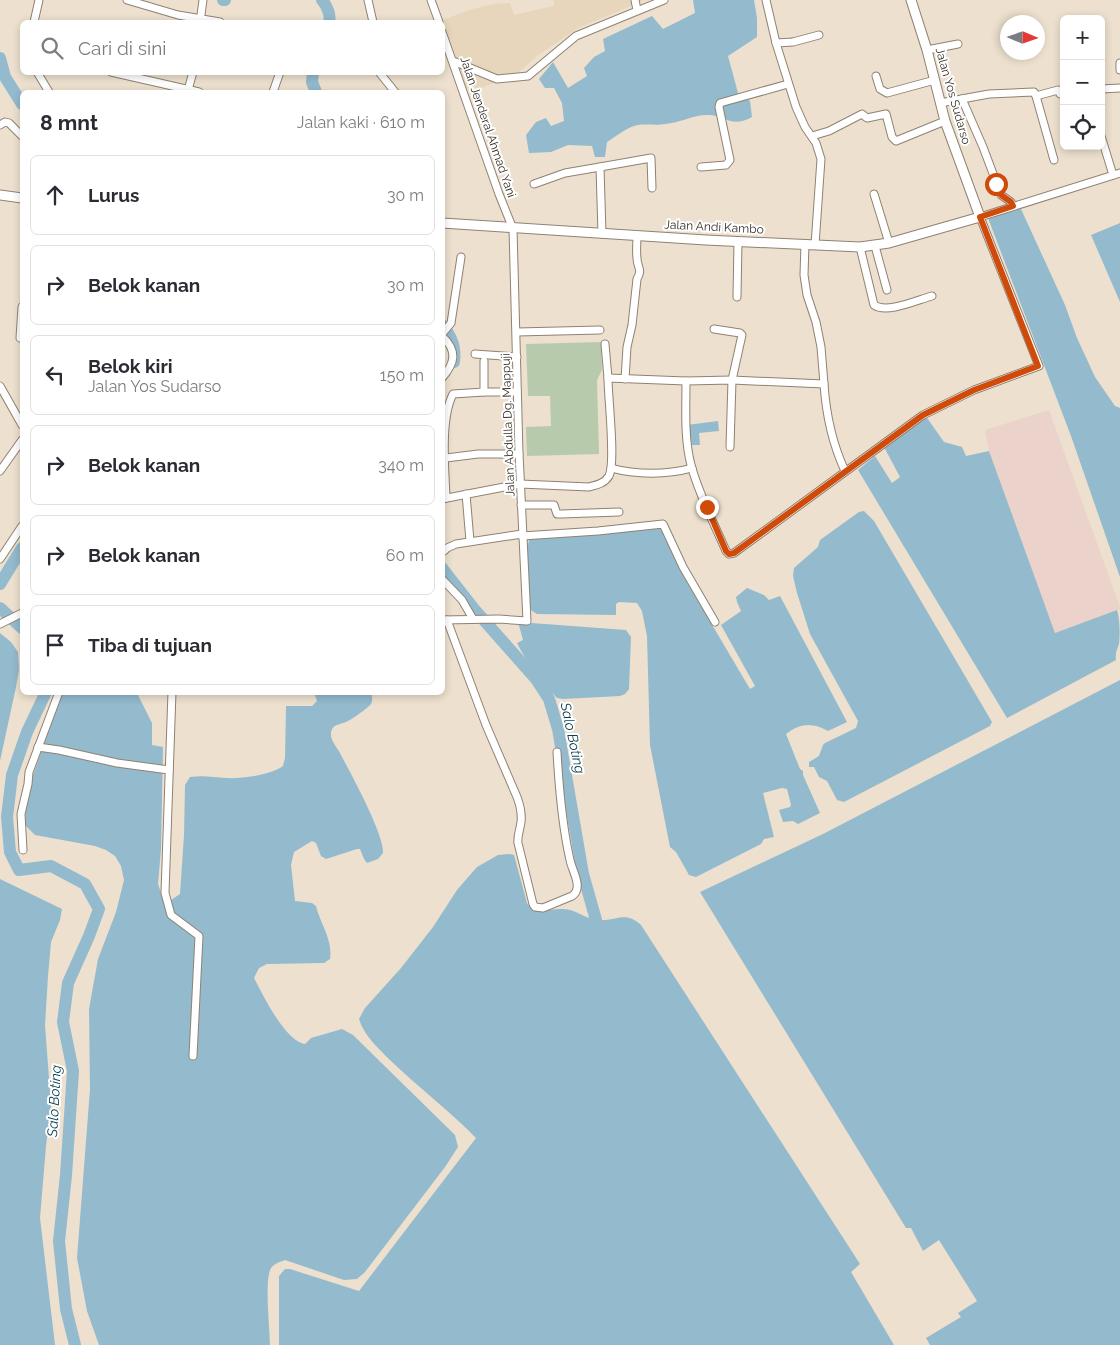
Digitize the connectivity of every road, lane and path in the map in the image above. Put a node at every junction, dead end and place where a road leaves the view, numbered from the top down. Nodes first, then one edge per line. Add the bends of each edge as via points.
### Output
1 (39, 0) edge
2 (127, 0) edge
3 (203, 0) edge
4 (368, 0) edge
5 (431, 0) edge
6 (634, 0) edge
7 (664, 0) edge
8 (766, 0) edge
9 (911, 0) edge
10 (638, 10) junction
11 (34, 20) edge
12 (196, 20) edge
13 (200, 20) edge
14 (373, 20) edge
15 (438, 20) edge
16 (819, 35) dead end
17 (445, 40) edge
18 (776, 44) junction
19 (958, 44) dead end
20 (927, 50) junction
21 (453, 61) junction
22 (1120, 63) edge
23 (1120, 70) edge
24 (39, 75) edge
25 (123, 75) edge
26 (191, 75) edge
27 (279, 75) edge
28 (381, 75) edge
29 (876, 76) dead end
30 (935, 80) junction
31 (788, 84) junction
32 (1120, 88) edge
33 (1105, 89) edge
34 (48, 90) edge
35 (188, 90) joint
36 (274, 90) edge
37 (393, 90) edge
38 (1060, 94) edge
39 (1036, 96) junction
40 (962, 99) junction
41 (940, 103) junction
42 (945, 121) junction
43 (0, 125) edge
44 (20, 134) edge
45 (812, 136) junction
46 (1105, 146) edge
47 (1054, 160) dead end
48 (600, 167) junction
49 (701, 167) dead end
50 (1116, 174) edge
51 (534, 184) dead end
52 (652, 188) dead end
53 (874, 194) dead end
54 (0, 195) edge
55 (20, 198) edge
56 (1013, 206) junction
57 (980, 217) junction
58 (445, 223) edge
59 (513, 229) junction
60 (602, 234) junction
61 (636, 236) junction
62 (738, 241) junction
63 (805, 244) junction
64 (889, 244) junction
65 (815, 245) junction
66 (875, 246) junction
67 (860, 247) junction
68 (461, 257) dead end
69 (887, 290) dead end
70 (932, 296) dead end
71 (737, 297) dead end
72 (600, 330) dead end
73 (714, 330) dead end
74 (445, 332) edge
75 (517, 332) junction
76 (445, 337) edge
77 (605, 344) dead end
78 (475, 354) dead end
79 (517, 357) junction
80 (484, 361) dead end
81 (445, 374) edge
82 (608, 378) junction
83 (625, 379) junction
84 (732, 380) junction
85 (686, 381) junction
86 (824, 384) junction
87 (0, 386) edge
88 (484, 392) junction
89 (517, 392) junction
90 (20, 421) edge
91 (445, 422) edge
92 (20, 443) edge
93 (445, 443) edge
94 (730, 446) dead end
95 (519, 454) junction
96 (446, 458) junction
97 (611, 468) junction
98 (692, 468) junction
99 (0, 470) edge
100 (445, 470) edge
101 (845, 471) junction
102 (520, 484) junction
103 (466, 494) junction
104 (445, 498) edge
105 (521, 505) junction
106 (619, 512) dead end
107 (20, 529) edge
108 (522, 535) junction
109 (470, 541) junction
110 (445, 550) edge
111 (0, 559) edge
112 (445, 582) edge
113 (20, 614) edge
114 (475, 619) junction
115 (445, 620) edge
116 (715, 622) dead end
117 (0, 624) edge
118 (58, 695) edge
119 (172, 695) edge
120 (38, 747) junction
121 (556, 752) dead end
122 (169, 770) junction
123 (23, 850) dead end
124 (193, 1056) dead end

1 - 11 street
2 - 12 street
3 - 13 street
4 - 14 street
5 - 15 street
6 - 10 street
7 - 10 street
8 - 18 street
9 - 20 street, Jalan Yos Sudarso
10 - 21 street via 576,36 528,76 497,79
16 - 18 street
17 - 21 street, Jalan Jenderal Ahmad Yani
18 - 31 street
19 - 20 street
20 - 30 street, Jalan Yos Sudarso
21 - 59 street, Jalan Jenderal Ahmad Yani
22 - 23 street
24 - 34 street
25 - 35 street
26 - 35 street
27 - 36 street
28 - 37 street
29 - 30 street via 880,89 887,93
30 - 41 street, Jalan Yos Sudarso
31 - 45 street via 799,116
31 - 49 street via 720,103 730,160 726,165
32 - 33 street
38 - 39 street via 1058,90
39 - 40 street via 1034,92
39 - 47 street
40 - 41 street
40 - 56 street via 1001,195
41 - 42 street, Jalan Yos Sudarso
42 - 45 street via 896,140 892,137 886,114 867,118 862,114
42 - 57 street, Jalan Yos Sudarso
43 - 44 street via 9,123
45 - 65 street via 821,163
46 - 50 street
48 - 51 street via 565,173
48 - 52 street via 651,158
48 - 60 street
50 - 56 street
53 - 64 street
54 - 55 street
56 - 57 street
57 - 64 street, Jalan Andi Kambo
57 - 101 street, Jalan Yos Sudarso via 1038,366 974,390 923,415
58 - 59 street, Jalan Andi Kambo
59 - 60 street, Jalan Andi Kambo
59 - 75 street, Jalan Abdulla Dg. Mappuji
60 - 61 street, Jalan Andi Kambo
61 - 62 street, Jalan Andi Kambo
61 - 83 street via 640,274 627,347
62 - 63 street, Jalan Andi Kambo
62 - 71 street
63 - 65 street, Jalan Andi Kambo
63 - 86 street via 804,275 821,347
64 - 66 street, Jalan Andi Kambo
65 - 67 street, Jalan Andi Kambo
66 - 67 street, Jalan Andi Kambo
66 - 69 street
67 - 70 street via 874,305 893,308
68 - 74 street via 451,325
72 - 75 street
73 - 84 street via 742,335
75 - 79 street, Jalan Abdulla Dg. Mappuji
76 - 81 street via 453,357
77 - 82 street
78 - 79 street
79 - 89 street, Jalan Abdulla Dg. Mappuji
80 - 88 street
82 - 83 street
82 - 97 street
83 - 85 street
84 - 85 street
84 - 86 street
84 - 94 street
85 - 98 street via 686,434
86 - 101 street via 826,411
87 - 90 street
88 - 89 street
88 - 91 street via 453,394
89 - 95 street, Jalan Abdulla Dg. Mappuji
92 - 99 street
93 - 96 street
95 - 96 street
95 - 102 street, Jalan Abdulla Dg. Mappuji
96 - 100 street
97 - 98 street via 631,473
97 - 102 street via 604,481 588,487
98 - 101 street via 729,554
102 - 103 street
102 - 105 street, Jalan Abdulla Dg. Mappuji
103 - 104 street
103 - 109 street
105 - 106 street via 554,505 561,514
105 - 108 street, Jalan Abdulla Dg. Mappuji
107 - 111 street
108 - 109 street
108 - 114 street, Jalan Abdulla Dg. Mappuji via 527,620
108 - 116 street via 663,524
109 - 110 street
112 - 114 street
113 - 117 street
114 - 115 street
115 - 121 street via 482,718 517,797 521,821 517,838 533,904 538,908 572,896 577,890 566,844
118 - 120 street
119 - 122 street
120 - 122 street
120 - 123 street via 21,808
122 - 124 street via 165,893 171,915 199,936

